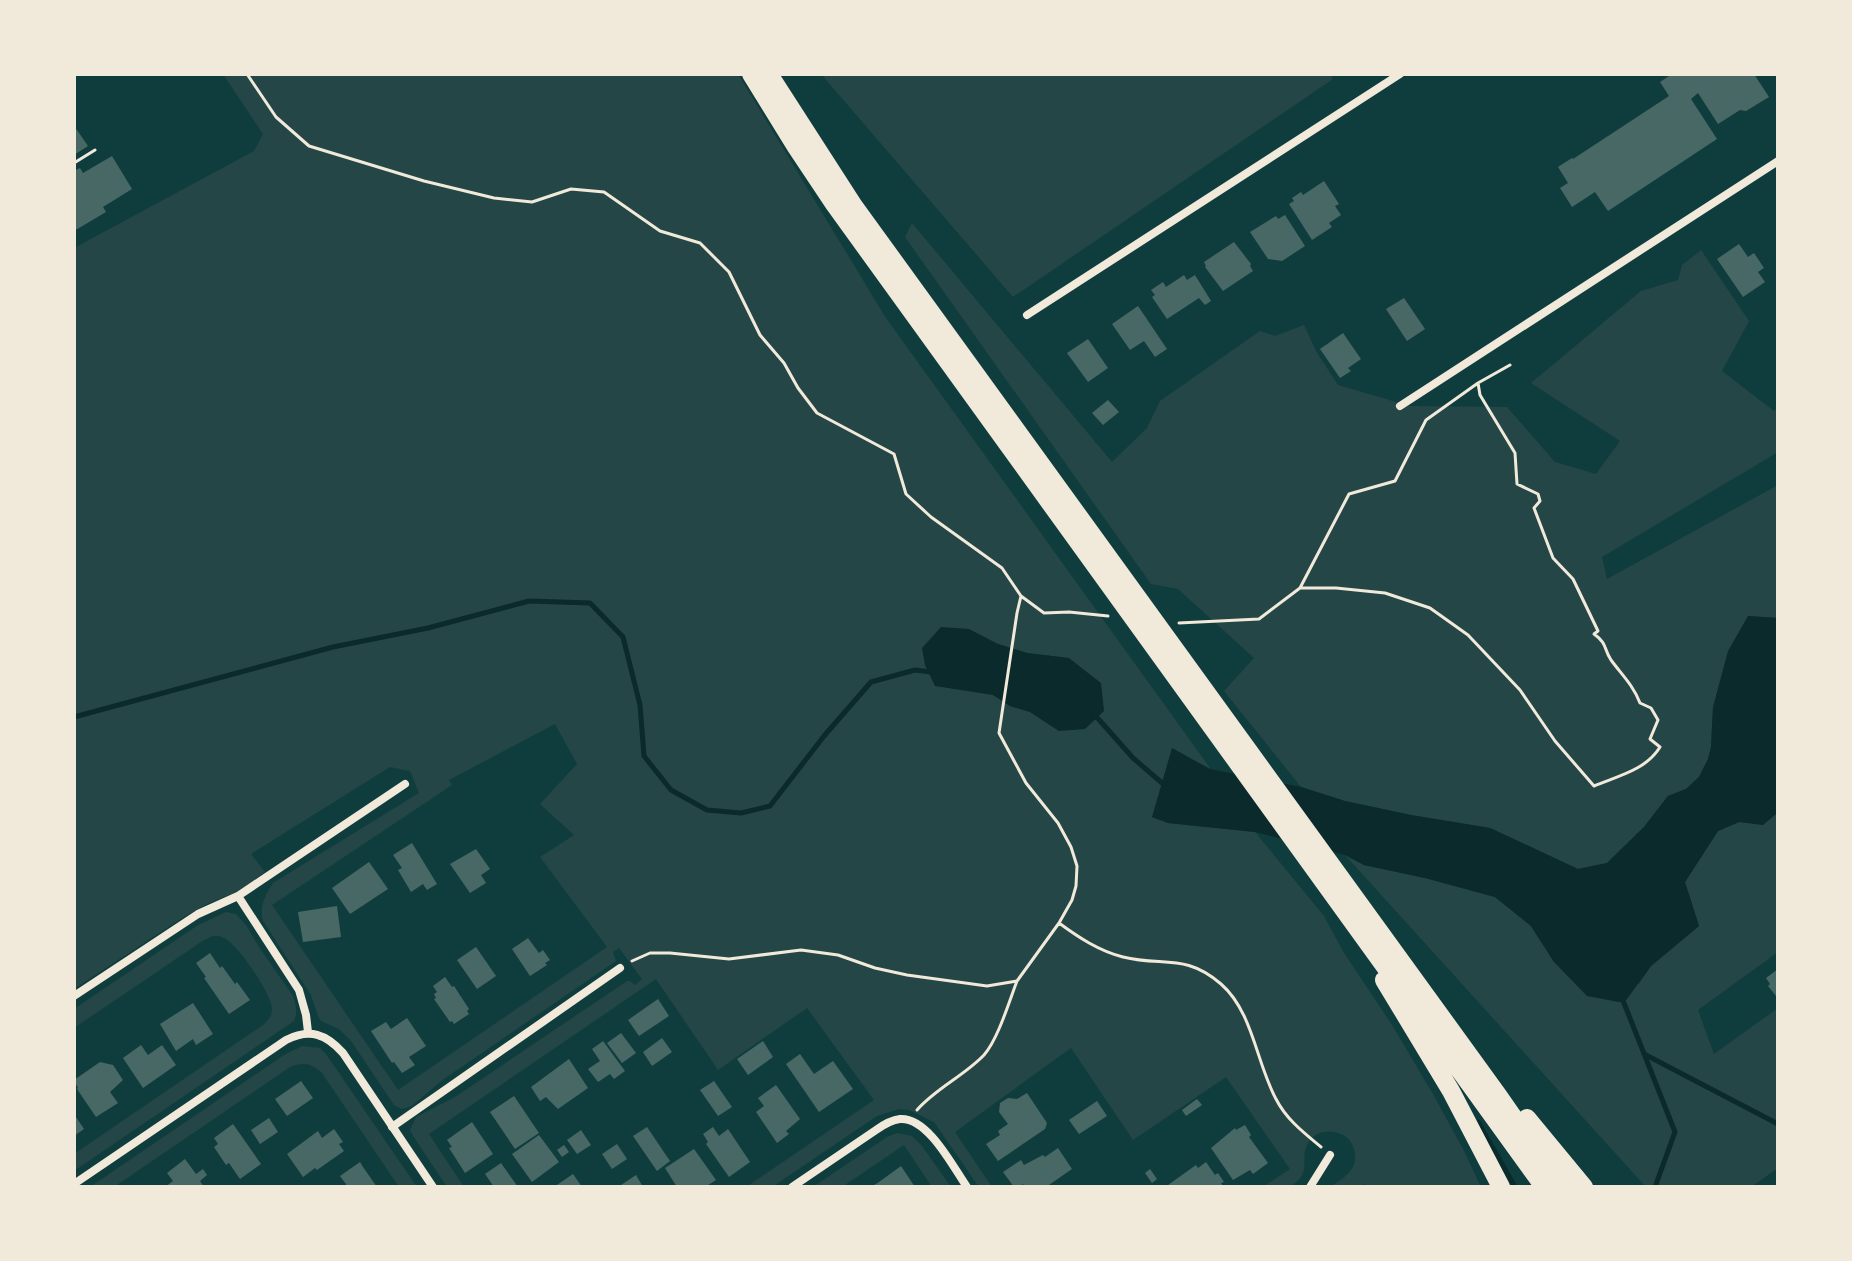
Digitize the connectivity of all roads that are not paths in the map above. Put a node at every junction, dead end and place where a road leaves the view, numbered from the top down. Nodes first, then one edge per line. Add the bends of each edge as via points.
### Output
1 (751, 74) edge
2 (769, 74) edge
3 (1400, 74) edge
4 (1778, 161) edge
5 (1027, 315) dead end
6 (1400, 406) dead end
7 (405, 784) dead end
8 (238, 896) junction
9 (1375, 951) junction
10 (620, 968) road end
11 (74, 996) edge
12 (308, 1032) junction
13 (1498, 1095) junction
14 (392, 1127) junction
15 (1330, 1155) road end
16 (74, 1184) edge
17 (433, 1187) edge
18 (792, 1187) edge
19 (967, 1187) edge
20 (1310, 1187) edge
21 (1501, 1187) edge
22 (1544, 1187) edge
23 (1562, 1187) edge
24 (1584, 1187) edge

1 - 9 highway via 834,204
2 - 13 highway via 854,206
3 - 5 street
4 - 6 street
7 - 8 street
8 - 11 street via 198,914
8 - 12 street via 299,990
9 - 21 highway via 1385,984 1431,1056
9 - 22 highway
10 - 14 street
12 - 14 street via 326,1038 343,1053
12 - 16 street via 286,1040
13 - 23 highway
13 - 24 highway via 1524,1114
14 - 17 street
15 - 20 street
18 - 19 street via 900,1119 931,1134

